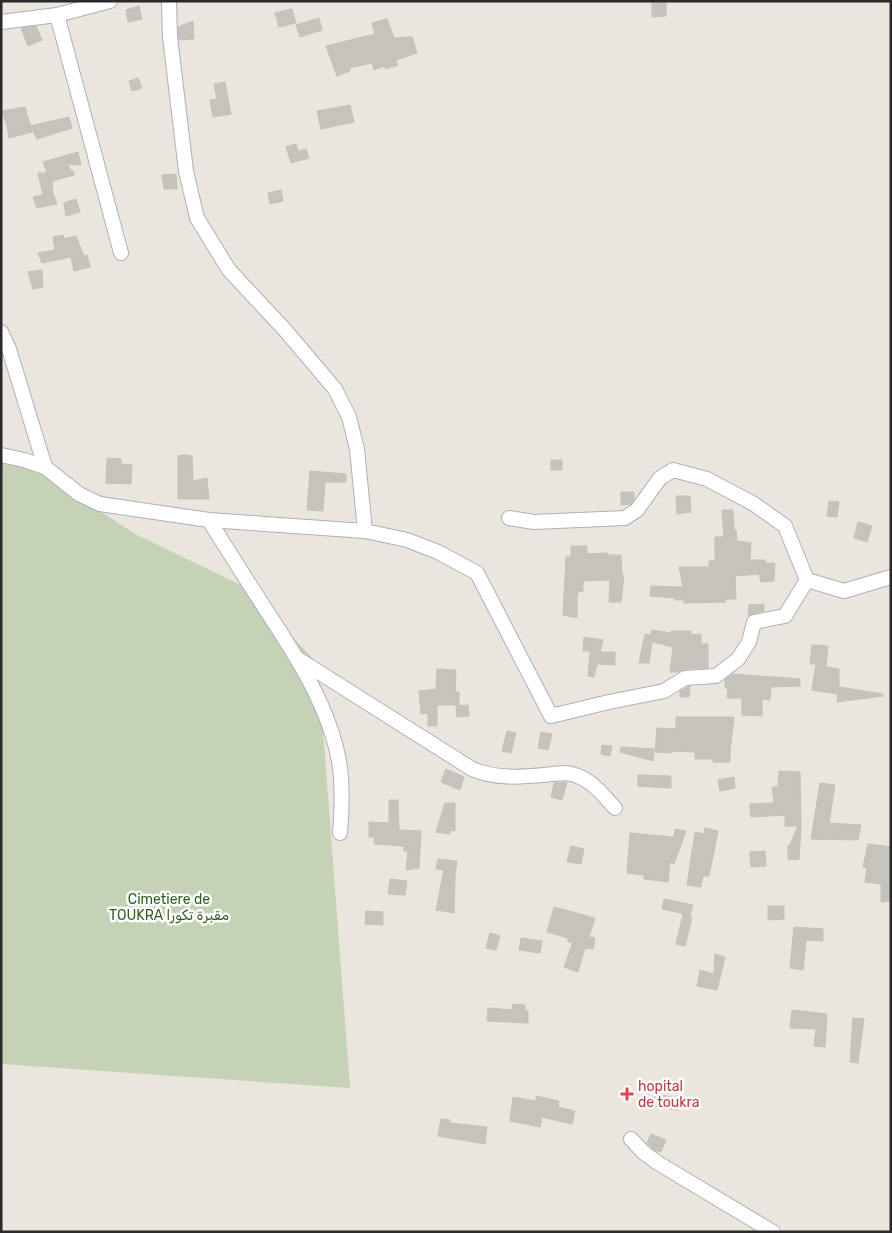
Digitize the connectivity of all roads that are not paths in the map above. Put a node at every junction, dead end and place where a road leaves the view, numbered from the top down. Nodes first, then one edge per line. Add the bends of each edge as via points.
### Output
1 (110, 1) edge
2 (169, 1) edge
3 (57, 15) junction
4 (1, 22) edge
5 (121, 252) dead end
6 (1, 332) edge
7 (1, 455) edge
8 (45, 468) junction
9 (509, 518) dead end
10 (208, 520) junction
11 (365, 531) junction
12 (891, 577) edge
13 (807, 580) junction
14 (298, 659) junction
15 (615, 808) dead end
16 (340, 833) dead end
17 (631, 1139) dead end
18 (773, 1232) edge

1 - 3 street
2 - 11 street via 170,37 186,171 197,218 229,270 335,388 349,417 357,449
3 - 4 street
3 - 5 street
6 - 8 street
7 - 8 street
8 - 10 street via 79,494 100,504
9 - 13 street via 534,522 625,518 637,510 660,478 673,470 707,479 754,504 785,526
10 - 11 street
10 - 14 street
11 - 13 street via 415,543 477,573 550,716 664,691 685,678 716,676 738,659 749,642 754,622 786,616
12 - 13 street via 844,591
14 - 15 street via 472,769 505,777 576,774 593,784
14 - 16 street via 322,708 334,743 341,779
17 - 18 street via 658,1163

